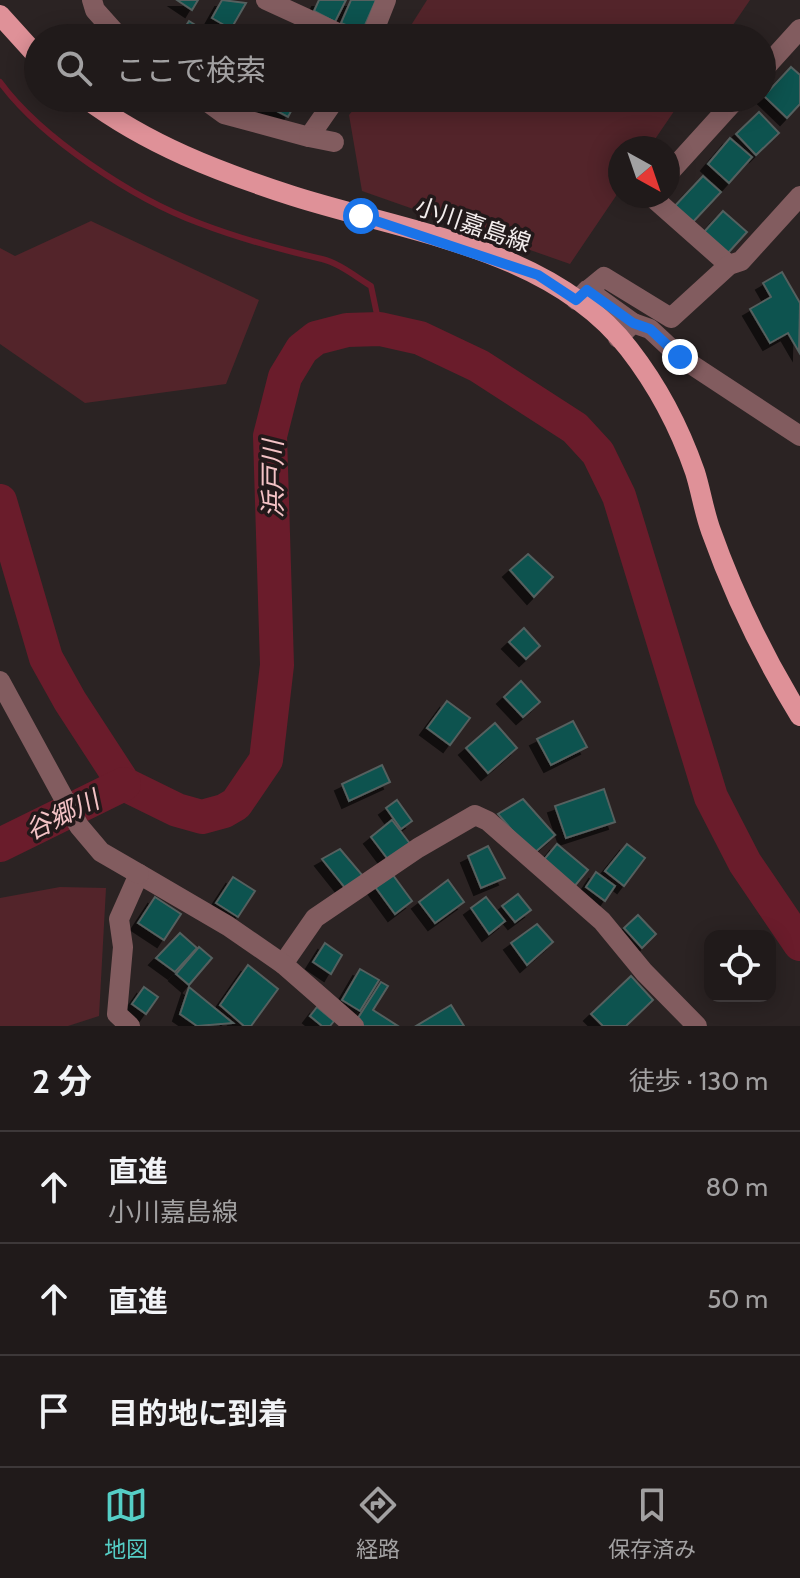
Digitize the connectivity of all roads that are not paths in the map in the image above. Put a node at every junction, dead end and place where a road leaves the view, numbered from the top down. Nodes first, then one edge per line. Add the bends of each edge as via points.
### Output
1 (92, 0) edge
2 (266, 0) edge
3 (386, 0) edge
4 (0, 15) edge
5 (108, 24) edge
6 (318, 24) edge
7 (377, 24) edge
8 (800, 29) edge
9 (24, 42) edge
10 (776, 56) edge
11 (106, 112) edge
12 (221, 112) edge
13 (326, 112) edge
14 (724, 112) edge
15 (309, 137) junction
16 (334, 142) dead end
17 (680, 161) edge
18 (800, 196) edge
19 (665, 208) edge
20 (729, 265) junction
21 (581, 295) junction
22 (626, 331) junction
23 (800, 436) edge
24 (0, 681) edge
25 (800, 716) edge
26 (139, 874) junction
27 (283, 964) junction
28 (345, 1023) edge
29 (130, 1026) edge
30 (697, 1026) edge

1 - 5 street
2 - 6 street
3 - 7 street
4 - 9 main road
8 - 10 street
11 - 21 main road, 小川嘉島線 via 190,160 479,253
12 - 15 street
13 - 15 street
14 - 17 street
15 - 16 street
18 - 20 street via 741,261
19 - 20 street
20 - 21 street via 671,318 604,277
21 - 22 main road, 小川嘉島線
22 - 23 street via 650,329 680,357
22 - 25 main road, 小川嘉島線 via 629,348 673,420 695,473 710,529 752,635
24 - 26 street via 79,826 101,852
26 - 27 street
26 - 29 street via 119,919 123,947 117,1014
27 - 28 street
27 - 30 street via 315,918 475,815 602,921

